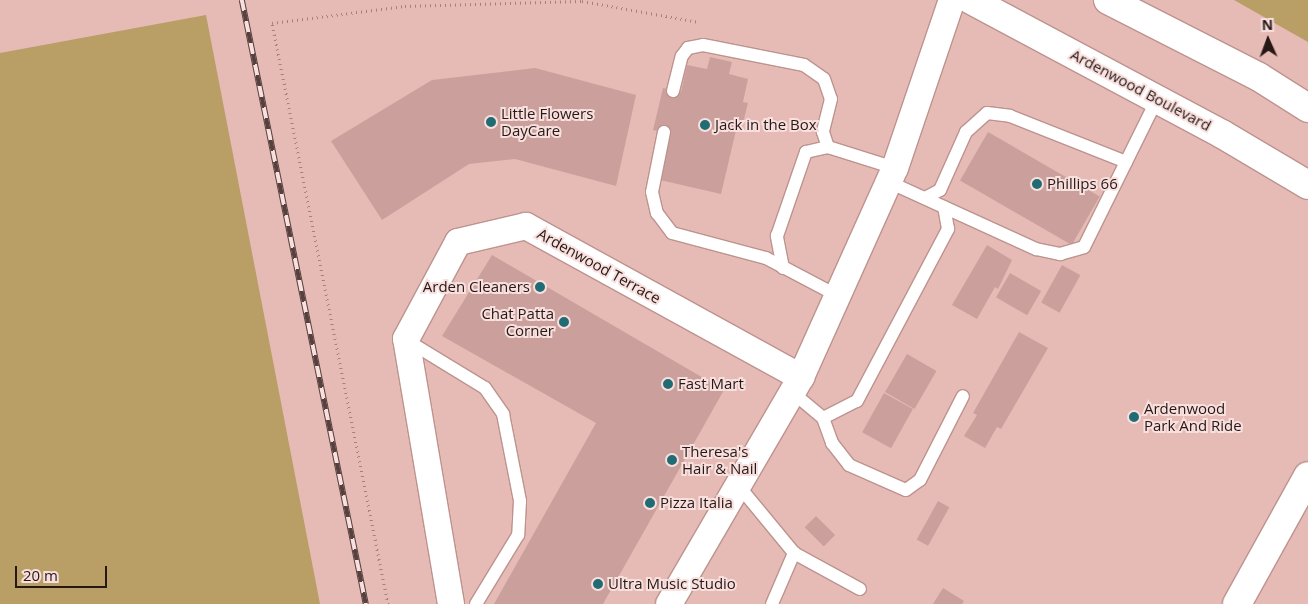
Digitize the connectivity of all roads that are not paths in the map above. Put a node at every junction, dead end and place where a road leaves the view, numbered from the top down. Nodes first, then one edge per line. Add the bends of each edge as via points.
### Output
1 (952, 0) edge
2 (971, 0) edge
3 (1108, 0) edge
4 (673, 91) dead end
5 (1157, 99) junction
6 (1308, 108) edge
7 (664, 132) dead end
8 (828, 148) junction
9 (1126, 162) junction
10 (892, 175) junction
11 (1308, 185) edge
12 (925, 198) junction
13 (944, 207) junction
14 (783, 268) junction
15 (838, 296) junction
16 (406, 340) junction
17 (797, 385) junction
18 (963, 396) dead end
19 (824, 418) junction
20 (1308, 476) edge
21 (738, 485) junction
22 (794, 553) junction
23 (860, 589) dead end
24 (451, 604) edge
25 (476, 604) edge
26 (669, 604) edge
27 (772, 604) edge
28 (1237, 604) edge

1 - 10 street
2 - 5 main road, Ardenwood Boulevard
3 - 6 main road via 1259,77
4 - 8 lane via 682,56 688,48 703,45 804,65 824,79 831,99 823,132
5 - 9 lane
5 - 11 main road, Ardenwood Boulevard
7 - 14 lane via 652,192 656,213 672,233 766,258
8 - 10 lane
8 - 14 lane via 806,152 777,236
9 - 12 lane via 1010,116 987,113 966,132 940,190
9 - 13 lane via 1084,247 1060,254 1036,248
10 - 12 lane
10 - 15 street
12 - 13 lane
13 - 19 lane via 948,229 857,401
14 - 15 lane
15 - 17 street
16 - 17 street, Ardenwood Terrace via 458,242 526,226
16 - 24 street
16 - 25 lane via 485,388 503,414 520,502 518,535
17 - 19 lane
17 - 21 street
18 - 19 lane via 920,480 906,490 849,465 832,443
20 - 28 main road
21 - 22 lane
21 - 26 street
22 - 23 lane
22 - 27 lane

